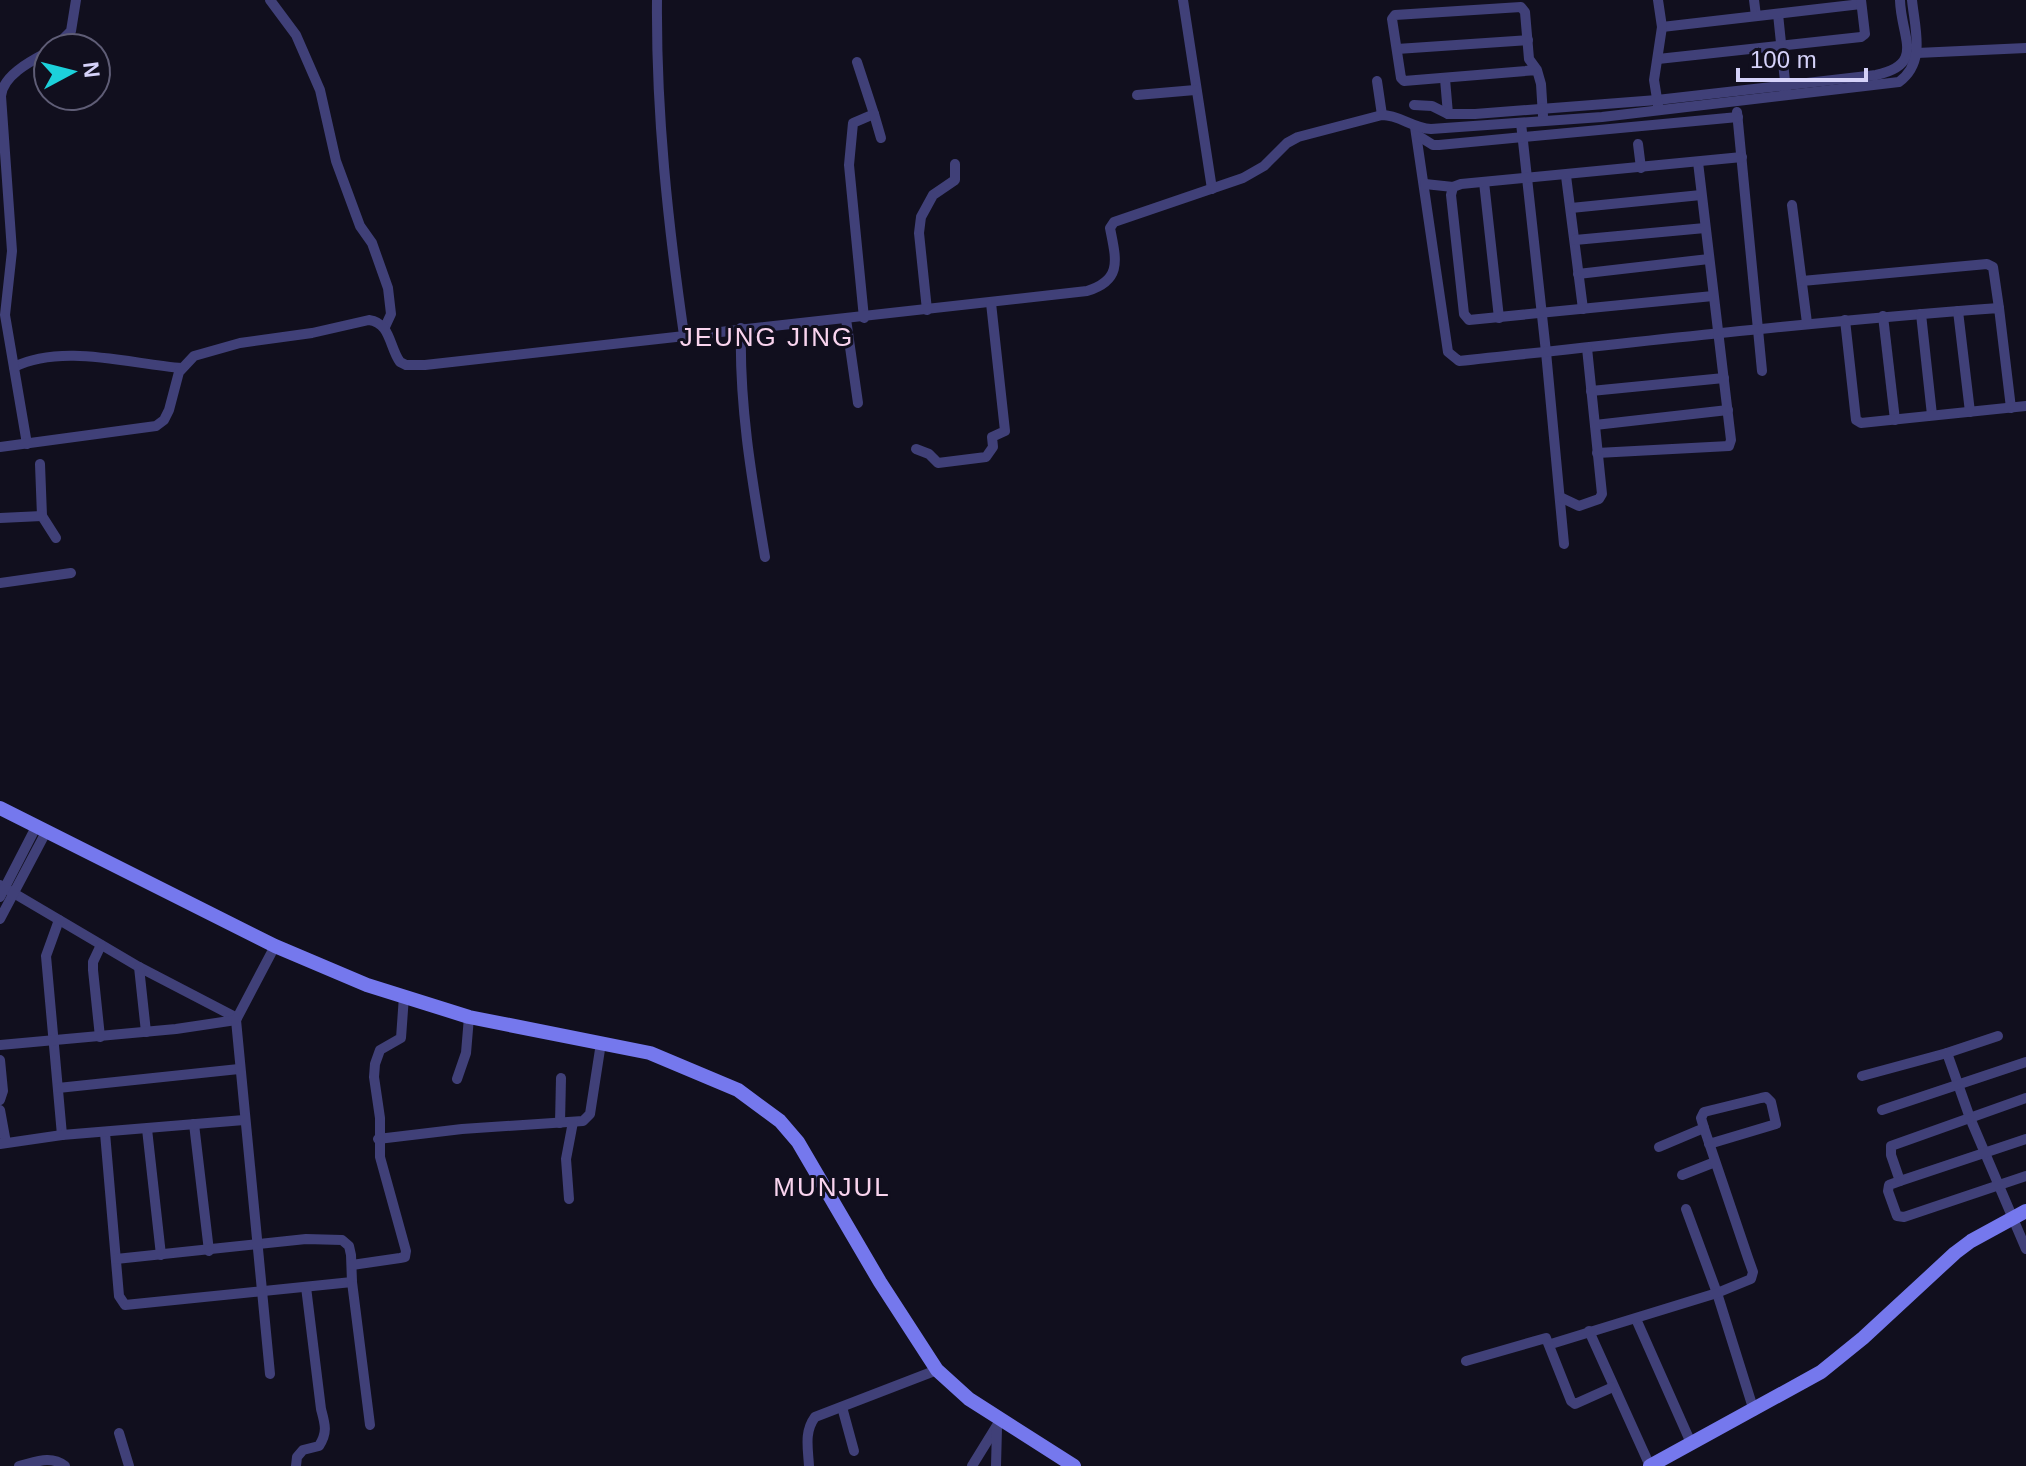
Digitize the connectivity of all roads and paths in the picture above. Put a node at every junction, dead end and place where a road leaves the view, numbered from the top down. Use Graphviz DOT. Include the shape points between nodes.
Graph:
graph roads {
  1 [pos="76,0"];
  2 [pos="270,0"];
  3 [pos="657,0"];
  4 [pos="1183,0"];
  5 [pos="1658,0"];
  6 [pos="1754,0"];
  7 [pos="1784,0"];
  8 [pos="1900,0"];
  9 [pos="1912,0"];
  10 [pos="1861,2"];
  11 [pos="1782,13"];
  12 [pos="1756,16"];
  13 [pos="1662,27"];
  14 [pos="70,32"];
  15 [pos="1528,40"];
  16 [pos="1781,46"];
  17 [pos="2026,48"];
  18 [pos="1397,49"];
  19 [pos="1917,53"];
  20 [pos="1658,59"];
  21 [pos="857,62"];
  22 [pos="32,63"];
  23 [pos="1537,70"];
  24 [pos="1445,79"];
  25 [pos="1377,81"];
  26 [pos="1195,90"];
  27 [pos="1786,91"];
  28 [pos="1137,95"];
  29 [pos="1729,99"];
  30 [pos="0,104"];
  31 [pos="1414,105"];
  32 [pos="1655,108"];
  33 [pos="1509,111"];
  34 [pos="874,114"];
  35 [pos="1448,114"];
  36 [pos="1543,114"];
  37 [pos="1382,115"];
  38 [pos="1738,117"];
  39 [pos="1516,123"];
  40 [pos="1650,125"];
  41 [pos="1416,131"];
  42 [pos="1522,135"];
  43 [pos="881,138"];
  44 [pos="1638,144"];
  45 [pos="1742,157"];
  46 [pos="1698,162"];
  47 [pos="955,164"];
  48 [pos="1641,168"];
  49 [pos="1566,176"];
  50 [pos="1527,178"];
  51 [pos="1484,182"];
  52 [pos="1425,184"];
  53 [pos="1453,187"];
  54 [pos="1212,189"];
  55 [pos="1701,195"];
  56 [pos="1792,205"];
  57 [pos="1571,208"];
  58 [pos="1705,228"];
  59 [pos="1575,240"];
  60 [pos="1709,259"];
  61 [pos="1578,274"];
  62 [pos="1802,281"];
  63 [pos="1713,296"];
  64 [pos="991,303"];
  65 [pos="1999,308"];
  66 [pos="1583,309"];
  67 [pos="927,310"];
  68 [pos="1958,311"];
  69 [pos="1542,312"];
  70 [pos="1921,314"];
  71 [pos="1883,316"];
  72 [pos="864,318"];
  73 [pos="1499,318"];
  74 [pos="846,319"];
  75 [pos="1845,320"];
  76 [pos="1807,323"];
  77 [pos="385,327"];
  78 [pos="741,328"];
  79 [pos="1760,330"];
  80 [pos="684,335"];
  81 [pos="1718,335"];
  82 [pos="1587,348"];
  83 [pos="1546,352"];
  84 [pos="14,367"];
  85 [pos="182,368"];
  86 [pos="1762,371"];
  87 [pos="1724,378"];
  88 [pos="1591,391"];
  89 [pos="858,403"];
  90 [pos="2026,406"];
  91 [pos="2011,408"];
  92 [pos="1728,410"];
  93 [pos="1970,412"];
  94 [pos="1932,415"];
  95 [pos="1895,420"];
  96 [pos="1595,425"];
  97 [pos="27,444"];
  98 [pos="0,447"];
  99 [pos="916,449"];
  100 [pos="1597,453"];
  101 [pos="40,464"];
  102 [pos="1560,497"];
  103 [pos="42,516"];
  104 [pos="0,518"];
  105 [pos="56,538"];
  106 [pos="1564,544"];
  107 [pos="765,557"];
  108 [pos="71,573"];
  109 [pos="0,583"];
  110 [pos="0,808"];
  111 [pos="41,830"];
  112 [pos="5,891"];
  113 [pos="0,919"];
  114 [pos="59,920"];
  115 [pos="101,945"];
  116 [pos="275,946"];
  117 [pos="139,967"];
  118 [pos="404,996"];
  119 [pos="469,1017"];
  120 [pos="236,1019"];
  121 [pos="146,1032"];
  122 [pos="1998,1036"];
  123 [pos="100,1037"];
  124 [pos="54,1040"];
  125 [pos="601,1043"];
  126 [pos="0,1045"];
  127 [pos="1947,1053"];
  128 [pos="0,1060"];
  129 [pos="2026,1062"];
  130 [pos="239,1069"];
  131 [pos="1862,1076"];
  132 [pos="561,1078"];
  133 [pos="457,1079"];
  134 [pos="1957,1084"];
  135 [pos="58,1088"];
  136 [pos="1,1094"];
  137 [pos="2026,1098"];
  138 [pos="0,1110"];
  139 [pos="1882,1110"];
  140 [pos="1970,1118"];
  141 [pos="244,1120"];
  142 [pos="573,1122"];
  143 [pos="560,1123"];
  144 [pos="194,1124"];
  145 [pos="1704,1128"];
  146 [pos="147,1129"];
  147 [pos="105,1133"];
  148 [pos="62,1135"];
  149 [pos="378,1139"];
  150 [pos="2026,1139"];
  151 [pos="3,1143"];
  152 [pos="1709,1144"];
  153 [pos="1659,1147"];
  154 [pos="1984,1152"];
  155 [pos="1715,1162"];
  156 [pos="1682,1175"];
  157 [pos="2026,1176"];
  158 [pos="1900,1181"];
  159 [pos="1998,1186"];
  160 [pos="569,1199"];
  161 [pos="1686,1209"];
  162 [pos="2026,1211"];
  163 [pos="2011,1217"];
  164 [pos="257,1244"];
  165 [pos="2026,1249"];
  166 [pos="209,1251"];
  167 [pos="161,1255"];
  168 [pos="116,1259"];
  169 [pos="352,1265"];
  170 [pos="352,1282"];
  171 [pos="306,1287"];
  172 [pos="261,1291"];
  173 [pos="1717,1293"];
  174 [pos="1636,1319"];
  175 [pos="1589,1331"];
  176 [pos="1551,1344"];
  177 [pos="1466,1361"];
  178 [pos="937,1370"];
  179 [pos="270,1374"];
  180 [pos="1613,1387"];
  181 [pos="842,1407"];
  182 [pos="1754,1411"];
  183 [pos="999,1422"];
  184 [pos="370,1425"];
  185 [pos="119,1433"];
  186 [pos="1691,1443"];
  187 [pos="854,1451"];
  188 [pos="1058,1462"];
  189 [pos="19,1466"];
  190 [pos="65,1466"];
  191 [pos="129,1466"];
  192 [pos="296,1466"];
  193 [pos="809,1466"];
  194 [pos="972,1466"];
  195 [pos="996,1466"];
  196 [pos="1074,1466"];
  197 [pos="1650,1466"];
  1 -- 14 [label="street"];
  2 -- 77 [label="street" via="296,35 320,90 336,161 388,288 391,314"];
  3 -- 80 [label="street" via="656,71 668,226"];
  4 -- 26 [label="street"];
  5 -- 13 [label="street"];
  6 -- 12 [label="street"];
  7 -- 11 [label="street"];
  8 -- 27 [label="street" via="1907,53 1898,69"];
  9 -- 19 [label="street"];
  10 -- 11 [label="street"];
  10 -- 16 [label="street" via="1861,37"];
  11 -- 12 [label="street"];
  11 -- 16 [label="street"];
  12 -- 13 [label="street"];
  13 -- 20 [label="street"];
  15 -- 18 [label="street"];
  15 -- 18 [label="street" via="1525,12 1515,6 1395,15"];
  15 -- 23 [label="street" via="1529,59"];
  16 -- 20 [label="street"];
  16 -- 27 [label="street"];
  17 -- 19 [label="street"];
  18 -- 24 [label="street" via="1404,81"];
  19 -- 27 [label="street" via="1914,67 1899,82"];
  20 -- 32 [label="street"];
  21 -- 34 [label="street"];
  22 -- 30 [label="street" via="7,80"];
  23 -- 24 [label="street"];
  23 -- 36 [label="street"];
  24 -- 35 [label="street"];
  25 -- 37 [label="street"];
  26 -- 28 [label="street"];
  26 -- 54 [label="street"];
  27 -- 29 [label="street"];
  29 -- 32 [label="street"];
  29 -- 38 [label="street"];
  30 -- 84 [label="street" via="12,251 5,315"];
  31 -- 35 [label="street"];
  32 -- 36 [label="street"];
  32 -- 40 [label="street"];
  33 -- 35 [label="street"];
  33 -- 36 [label="street"];
  33 -- 39 [label="street"];
  34 -- 43 [label="street"];
  34 -- 72 [label="street" via="853,123 849,165"];
  36 -- 39 [label="street"];
  37 -- 41 [label="street" via="1392,115"];
  37 -- 54 [label="street" via="1298,137 1264,166"];
  38 -- 40 [label="street"];
  38 -- 45 [label="street"];
  39 -- 41 [label="street"];
  39 -- 42 [label="street"];
  40 -- 42 [label="street"];
  41 -- 42 [label="street" via="1433,145"];
  41 -- 52 [label="street"];
  42 -- 50 [label="street"];
  44 -- 48 [label="street"];
  45 -- 46 [label="street"];
  45 -- 79 [label="street"];
  46 -- 48 [label="street"];
  46 -- 55 [label="street"];
  47 -- 67 [label="street" via="955,180 933,195 919,225"];
  48 -- 49 [label="street"];
  49 -- 50 [label="street"];
  49 -- 57 [label="street"];
  50 -- 51 [label="street"];
  50 -- 69 [label="street"];
  51 -- 53 [label="street"];
  51 -- 73 [label="street"];
  52 -- 53 [label="street"];
  52 -- 83 [label="street" via="1448,352 1459,361"];
  53 -- 73 [label="street" via="1464,314 1469,320"];
  54 -- 64 [label="street" via="1114,222 1110,228 1115,269 1102,287"];
  55 -- 57 [label="street"];
  55 -- 58 [label="street"];
  56 -- 62 [label="street"];
  57 -- 59 [label="street"];
  58 -- 59 [label="street"];
  58 -- 60 [label="street"];
  59 -- 61 [label="street"];
  60 -- 61 [label="street"];
  60 -- 63 [label="street"];
  61 -- 66 [label="street"];
  62 -- 65 [label="street" via="1987,264 1993,267"];
  62 -- 76 [label="street"];
  63 -- 66 [label="street"];
  63 -- 81 [label="street"];
  64 -- 67 [label="street"];
  64 -- 99 [label="street" via="1004,433 992,437 986,457 938,463"];
  65 -- 68 [label="street"];
  65 -- 91 [label="street"];
  66 -- 69 [label="street"];
  67 -- 72 [label="street"];
  68 -- 70 [label="street"];
  68 -- 93 [label="street"];
  69 -- 73 [label="street"];
  69 -- 83 [label="street"];
  70 -- 71 [label="street"];
  70 -- 94 [label="street"];
  71 -- 75 [label="street"];
  71 -- 95 [label="street"];
  72 -- 74 [label="street"];
  74 -- 78 [label="street"];
  74 -- 89 [label="street"];
  75 -- 76 [label="street"];
  75 -- 95 [label="street" via="1856,420"];
  76 -- 79 [label="street"];
  77 -- 80 [label="street" via="396,357 406,365"];
  77 -- 85 [label="street" via="369,320 240,343 194,356"];
  78 -- 80 [label="street"];
  78 -- 107 [label="street" via="744,430"];
  79 -- 81 [label="street"];
  79 -- 86 [label="street"];
  81 -- 82 [label="street"];
  81 -- 87 [label="street"];
  82 -- 83 [label="street"];
  82 -- 88 [label="street"];
  83 -- 102 [label="street"];
  84 -- 85 [label="street" via="68,355"];
  84 -- 97 [label="street"];
  85 -- 97 [label="street" via="169,410 156,426"];
  87 -- 88 [label="street"];
  87 -- 92 [label="street"];
  88 -- 96 [label="street"];
  90 -- 91 [label="street"];
  91 -- 93 [label="street"];
  92 -- 96 [label="street"];
  92 -- 100 [label="street" via="1731,440 1724,448"];
  93 -- 94 [label="street"];
  94 -- 95 [label="street"];
  96 -- 100 [label="street"];
  97 -- 98 [label="street"];
  100 -- 102 [label="street" via="1599,499 1579,506"];
  101 -- 103 [label="street"];
  102 -- 106 [label="street"];
  103 -- 104 [label="street"];
  103 -- 105 [label="street"];
  108 -- 109 [label="street"];
  110 -- 111 [label="street"];
  111 -- 112 [label="street"];
  111 -- 116 [label="street"];
  112 -- 113 [label="street"];
  112 -- 114 [label="street"];
  114 -- 115 [label="street"];
  114 -- 124 [label="street" via="46,956"];
  115 -- 117 [label="street"];
  115 -- 123 [label="street" via="93,962"];
  116 -- 118 [label="street"];
  116 -- 120 [label="street"];
  117 -- 120 [label="street"];
  117 -- 121 [label="street"];
  118 -- 119 [label="street"];
  118 -- 149 [label="street" via="401,1038 380,1050 375,1064"];
  119 -- 125 [label="street"];
  119 -- 133 [label="street"];
  120 -- 121 [label="street"];
  120 -- 130 [label="street"];
  121 -- 123 [label="street"];
  122 -- 127 [label="street"];
  123 -- 124 [label="street"];
  124 -- 126 [label="street"];
  124 -- 135 [label="street"];
  125 -- 142 [label="street" via="590,1114"];
  125 -- 178 [label="street" via="650,1053 694,1070 738,1090 780,1121 798,1142"];
  127 -- 131 [label="street"];
  127 -- 134 [label="street"];
  128 -- 136 [label="street"];
  129 -- 134 [label="street"];
  130 -- 135 [label="street"];
  130 -- 141 [label="street"];
  132 -- 143 [label="street"];
  134 -- 139 [label="street"];
  134 -- 140 [label="street"];
  135 -- 148 [label="street"];
  137 -- 140 [label="street"];
  138 -- 151 [label="street"];
  140 -- 154 [label="street"];
  140 -- 158 [label="street" via="1891,1146"];
  141 -- 144 [label="street"];
  141 -- 164 [label="street"];
  142 -- 143 [label="street"];
  142 -- 160 [label="street" via="566,1159"];
  143 -- 149 [label="street"];
  144 -- 146 [label="street"];
  144 -- 166 [label="street"];
  145 -- 152 [label="street"];
  145 -- 152 [label="street" via="1704,1112 1766,1097 1771,1102 1777,1122 1773,1126"];
  145 -- 153 [label="street"];
  146 -- 147 [label="street"];
  146 -- 167 [label="street"];
  147 -- 148 [label="street"];
  147 -- 168 [label="street"];
  148 -- 151 [label="street"];
  149 -- 169 [label="street" via="405,1257"];
  150 -- 154 [label="street"];
  152 -- 155 [label="street"];
  154 -- 158 [label="street"];
  154 -- 159 [label="street"];
  155 -- 156 [label="street"];
  155 -- 173 [label="street" via="1753,1272 1751,1279"];
  157 -- 159 [label="street"];
  158 -- 159 [label="street" via="1888,1191 1901,1217"];
  159 -- 163 [label="street"];
  161 -- 173 [label="street"];
  162 -- 163 [label="street"];
  163 -- 165 [label="street"];
  163 -- 182 [label="street" via="1955,1253 1828,1367"];
  164 -- 166 [label="street"];
  164 -- 169 [label="street" via="342,1240 349,1246"];
  164 -- 172 [label="street"];
  166 -- 167 [label="street"];
  167 -- 168 [label="street"];
  168 -- 172 [label="street" via="119,1296 125,1305"];
  169 -- 170 [label="street"];
  170 -- 171 [label="street"];
  170 -- 184 [label="street"];
  171 -- 172 [label="street"];
  171 -- 192 [label="street" via="326,1427 319,1446 303,1450"];
  172 -- 179 [label="street"];
  173 -- 174 [label="street"];
  173 -- 182 [label="street"];
  174 -- 175 [label="street"];
  174 -- 186 [label="street"];
  175 -- 176 [label="street"];
  175 -- 180 [label="street"];
  176 -- 177 [label="street" via="1542,1337"];
  176 -- 180 [label="street" via="1575,1404"];
  178 -- 181 [label="street"];
  178 -- 183 [label="street"];
  180 -- 197 [label="street"];
  181 -- 187 [label="street"];
  181 -- 193 [label="street" via="815,1417 809,1426"];
  182 -- 186 [label="street"];
  183 -- 188 [label="street"];
  183 -- 194 [label="street"];
  183 -- 195 [label="street"];
  185 -- 191 [label="street"];
  186 -- 197 [label="street"];
  188 -- 196 [label="street"];
  189 -- 190 [label="street" via="44,1460"];
}
